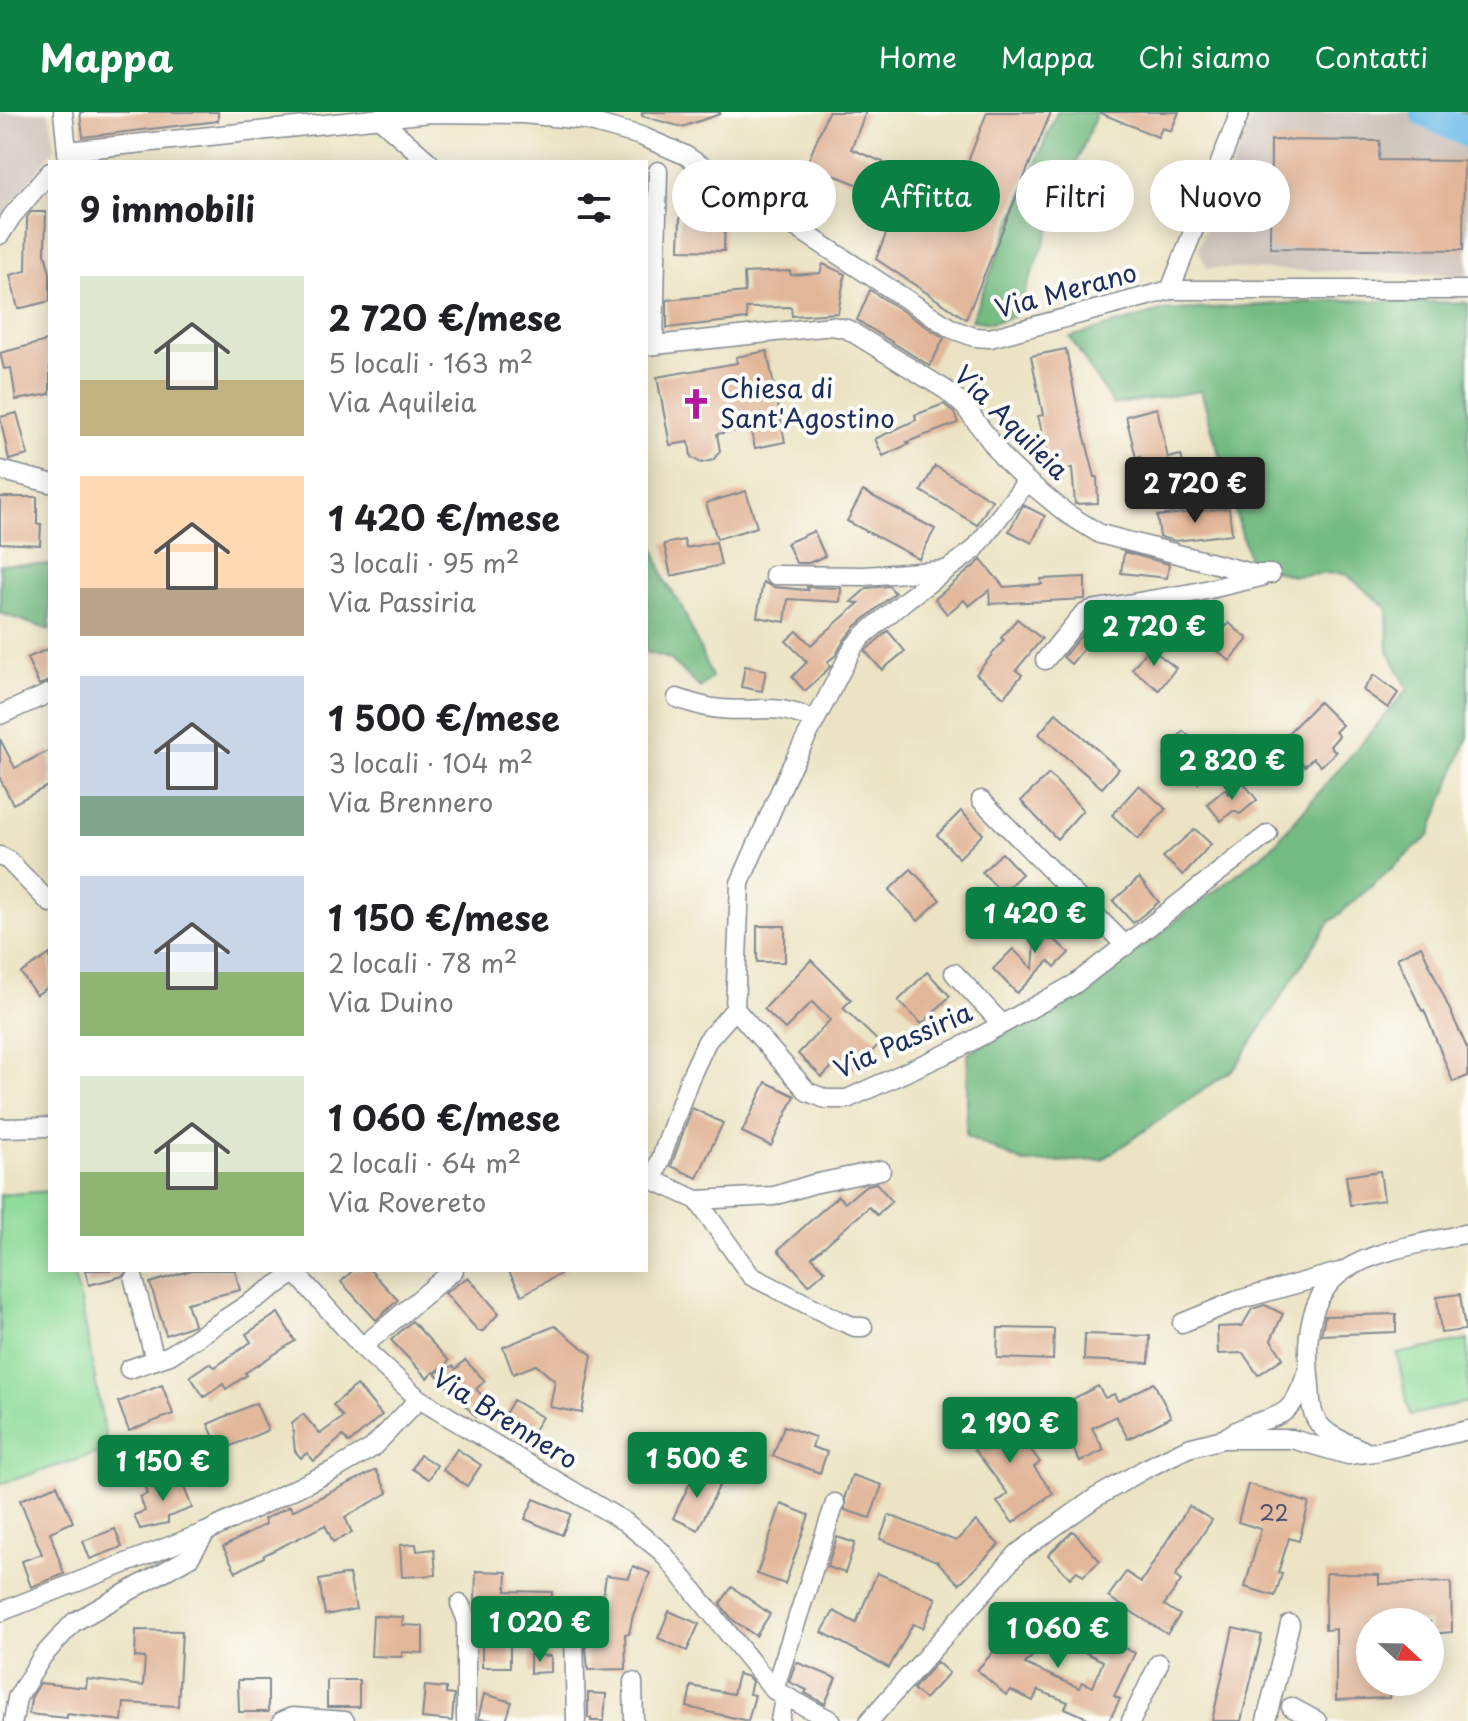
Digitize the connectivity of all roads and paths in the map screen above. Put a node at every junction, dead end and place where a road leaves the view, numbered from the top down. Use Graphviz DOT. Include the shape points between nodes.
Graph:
graph roads {
  1 [pos="63,112"];
  2 [pos="1240,112"];
  3 [pos="380,119"];
  4 [pos="65,158"];
  5 [pos="427,160"];
  6 [pos="658,171"];
  7 [pos="48,174"];
  8 [pos="0,235"];
  9 [pos="1170,290"];
  10 [pos="1468,290"];
  11 [pos="650,346"];
  12 [pos="0,470"];
  13 [pos="1027,481"];
  14 [pos="48,482"];
  15 [pos="946,570"];
  16 [pos="774,575"];
  17 [pos="1045,660"];
  18 [pos="48,694"];
  19 [pos="677,698"];
  20 [pos="0,715"];
  21 [pos="815,721"];
  22 [pos="981,800"];
  23 [pos="1268,834"];
  24 [pos="0,856"];
  25 [pos="48,901"];
  26 [pos="1126,946"];
  27 [pos="954,973"];
  28 [pos="735,1009"];
  29 [pos="1002,1024"];
  30 [pos="48,1127"];
  31 [pos="0,1128"];
  32 [pos="881,1170"];
  33 [pos="650,1177"];
  34 [pos="697,1200"];
  35 [pos="1468,1233"];
  36 [pos="1346,1270"];
  37 [pos="294,1272"];
  38 [pos="452,1272"];
  39 [pos="134,1280"];
  40 [pos="1182,1323"];
  41 [pos="863,1327"];
  42 [pos="362,1347"];
  43 [pos="155,1360"];
  44 [pos="129,1369"];
  45 [pos="419,1399"];
  46 [pos="1298,1423"];
  47 [pos="1468,1430"];
  48 [pos="1223,1439"];
  49 [pos="372,1448"];
  50 [pos="1368,1453"];
  51 [pos="309,1494"];
  52 [pos="835,1503"];
  53 [pos="245,1514"];
  54 [pos="236,1531"];
  55 [pos="206,1532"];
  56 [pos="460,1604"];
  57 [pos="0,1612"];
  58 [pos="1290,1624"];
  59 [pos="574,1632"];
  60 [pos="1159,1663"];
  61 [pos="633,1682"];
  62 [pos="779,1694"];
  63 [pos="1291,1707"];
  64 [pos="13,1721"];
  65 [pos="282,1721"];
  66 [pos="345,1721"];
  67 [pos="466,1721"];
  68 [pos="576,1721"];
  69 [pos="634,1721"];
  70 [pos="780,1721"];
  71 [pos="832,1721"];
  72 [pos="869,1721"];
  73 [pos="1131,1721"];
  74 [pos="1266,1721"];
  75 [pos="1317,1721"];
  1 -- 4 [label="street"];
  2 -- 9 [label="street"];
  3 -- 4 [label="street, Via Merano"];
  3 -- 5 [label="street"];
  3 -- 9 [label="street, Via Merano" via="430,113 523,114 583,120 641,136 685,155 952,329 974,337 990,338"];
  6 -- 11 [label="street, Via Aquileia"];
  7 -- 8 [label="street"];
  9 -- 10 [label="street, Via Merano"];
  11 -- 13 [label="street, Via Aquileia" via="832,326 847,329 946,390"];
  12 -- 14 [label="street"];
  13 -- 15 [label="street" via="974,550"];
  13 -- 17 [label="street, Via Aquileia" via="1100,534 1271,574 1091,610"];
  15 -- 16 [label="street"];
  15 -- 21 [label="street" via="854,646"];
  18 -- 20 [label="street"];
  19 -- 21 [label="street" via="717,709 788,710"];
  21 -- 28 [label="street" via="740,883"];
  22 -- 26 [label="street"];
  23 -- 26 [label="street, Via Passiria"];
  24 -- 25 [label="street"];
  26 -- 29 [label="street, Via Passiria" via="1075,984"];
  27 -- 29 [label="street, Via Passiria"];
  28 -- 29 [label="street, Via Passiria" via="808,1092 826,1099 847,1099"];
  28 -- 33 [label="street" via="707,1041"];
  30 -- 31 [label="street"];
  32 -- 34 [label="street" via="774,1196"];
  33 -- 34 [label="street"];
  34 -- 41 [label="street" via="751,1276"];
  35 -- 36 [label="street" via="1364,1260"];
  36 -- 40 [label="street" via="1238,1300"];
  36 -- 46 [label="street" via="1328,1284 1309,1325"];
  37 -- 42 [label="street, Via Brennero"];
  37 -- 43 [label="street, Via Brennero"];
  38 -- 42 [label="street"];
  39 -- 43 [label="street"];
  42 -- 45 [label="street, Via Brennero"];
  43 -- 44 [label="street, Via Brennero"];
  45 -- 49 [label="street"];
  45 -- 62 [label="street, Via Brennero" via="625,1522 662,1552"];
  46 -- 48 [label="street"];
  46 -- 48 [label="street" via="1240,1428"];
  46 -- 50 [label="street"];
  46 -- 50 [label="street" via="1348,1455"];
  47 -- 50 [label="street"];
  48 -- 72 [label="street" via="1188,1448 1145,1469 1018,1553"];
  49 -- 51 [label="street" via="346,1475"];
  49 -- 53 [label="street"];
  52 -- 62 [label="street"];
  53 -- 54 [label="street"];
  53 -- 55 [label="street"];
  55 -- 57 [label="street"];
  55 -- 64 [label="street" via="190,1557 74,1622 42,1657 17,1698"];
  56 -- 67 [label="street" via="466,1618"];
  58 -- 74 [label="street"];
  59 -- 68 [label="street"];
  60 -- 73 [label="street"];
  61 -- 69 [label="street"];
  62 -- 70 [label="street"];
  62 -- 71 [label="street, Via Brennero"];
  63 -- 75 [label="street"];
  65 -- 66 [label="street"];
}
